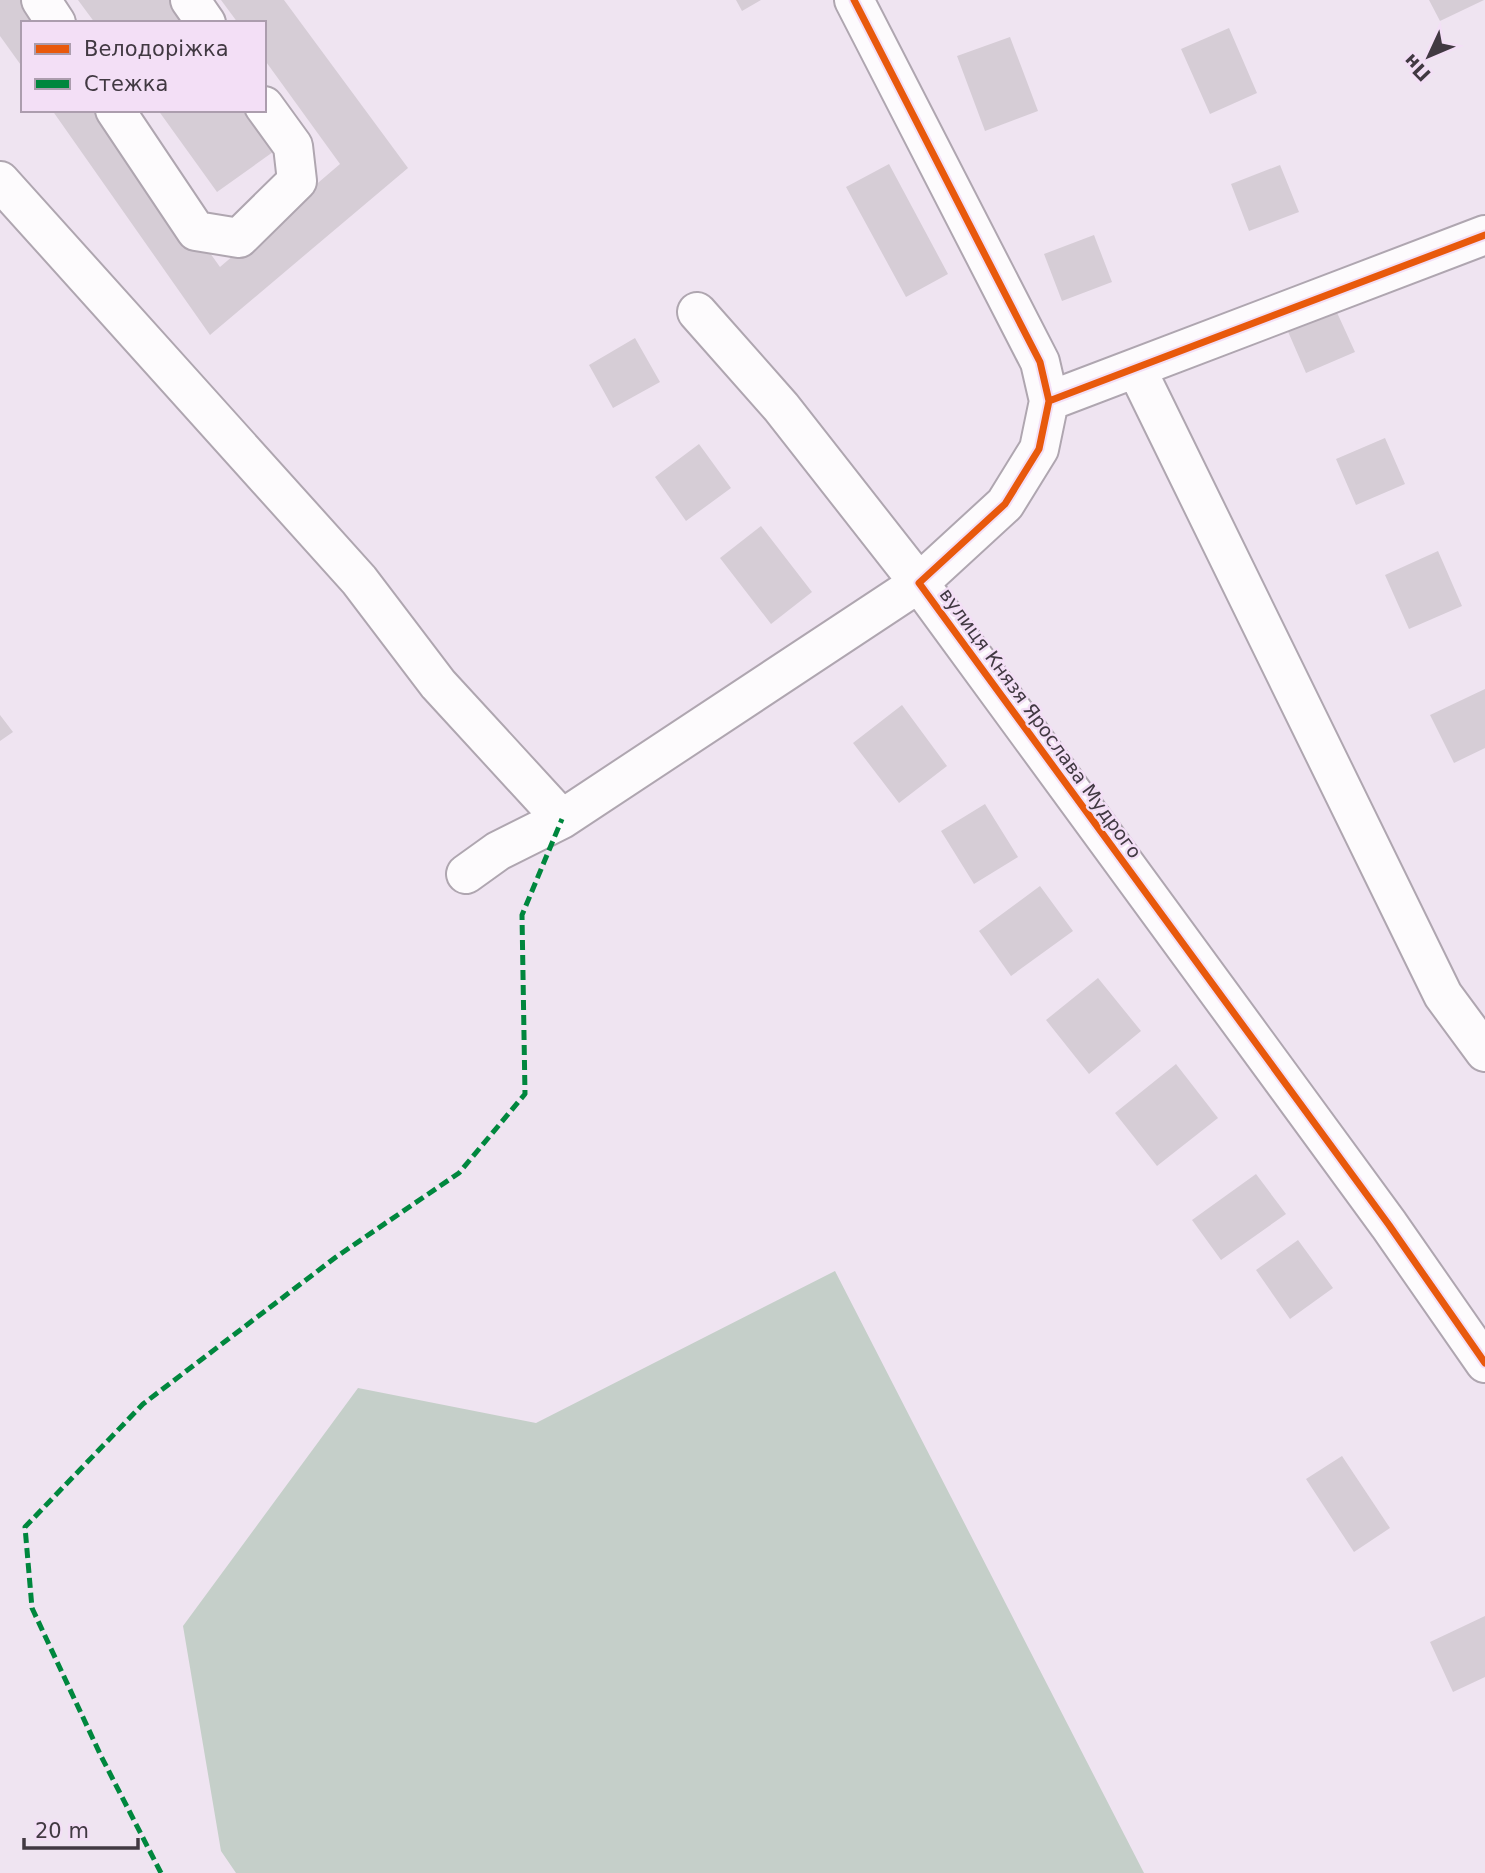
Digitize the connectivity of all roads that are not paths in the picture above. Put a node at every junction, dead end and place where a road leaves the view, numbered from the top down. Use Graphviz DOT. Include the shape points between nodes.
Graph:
graph roads {
  1 [pos="41,0"];
  2 [pos="190,0"];
  3 [pos="854,0"];
  4 [pos="55,21"];
  5 [pos="205,21"];
  6 [pos="266,109"];
  7 [pos="116,112"];
  8 [pos="0,181"];
  9 [pos="1485,235"];
  10 [pos="696,312"];
  11 [pos="1136,368"];
  12 [pos="1049,401"];
  13 [pos="919,583"];
  14 [pos="562,819"];
  15 [pos="466,874"];
  16 [pos="1485,1052"];
  17 [pos="1485,1363"];
  1 -- 4 [label="street"];
  2 -- 5 [label="street"];
  3 -- 12 [label="street, вулиця Князя Ярослава Мудрого" via="1040,362"];
  6 -- 7 [label="street" via="293,146 297,181 239,238 196,231"];
  8 -- 14 [label="street" via="359,580 438,684"];
  9 -- 11 [label="street"];
  10 -- 13 [label="street" via="781,407"];
  11 -- 12 [label="street"];
  11 -- 16 [label="street" via="1443,995"];
  12 -- 13 [label="street, вулиця Князя Ярослава Мудрого" via="1039,449 1006,504"];
  13 -- 14 [label="street"];
  13 -- 17 [label="street, вулиця Князя Ярослава Мудрого"];
  14 -- 15 [label="street" via="498,851"];
}
